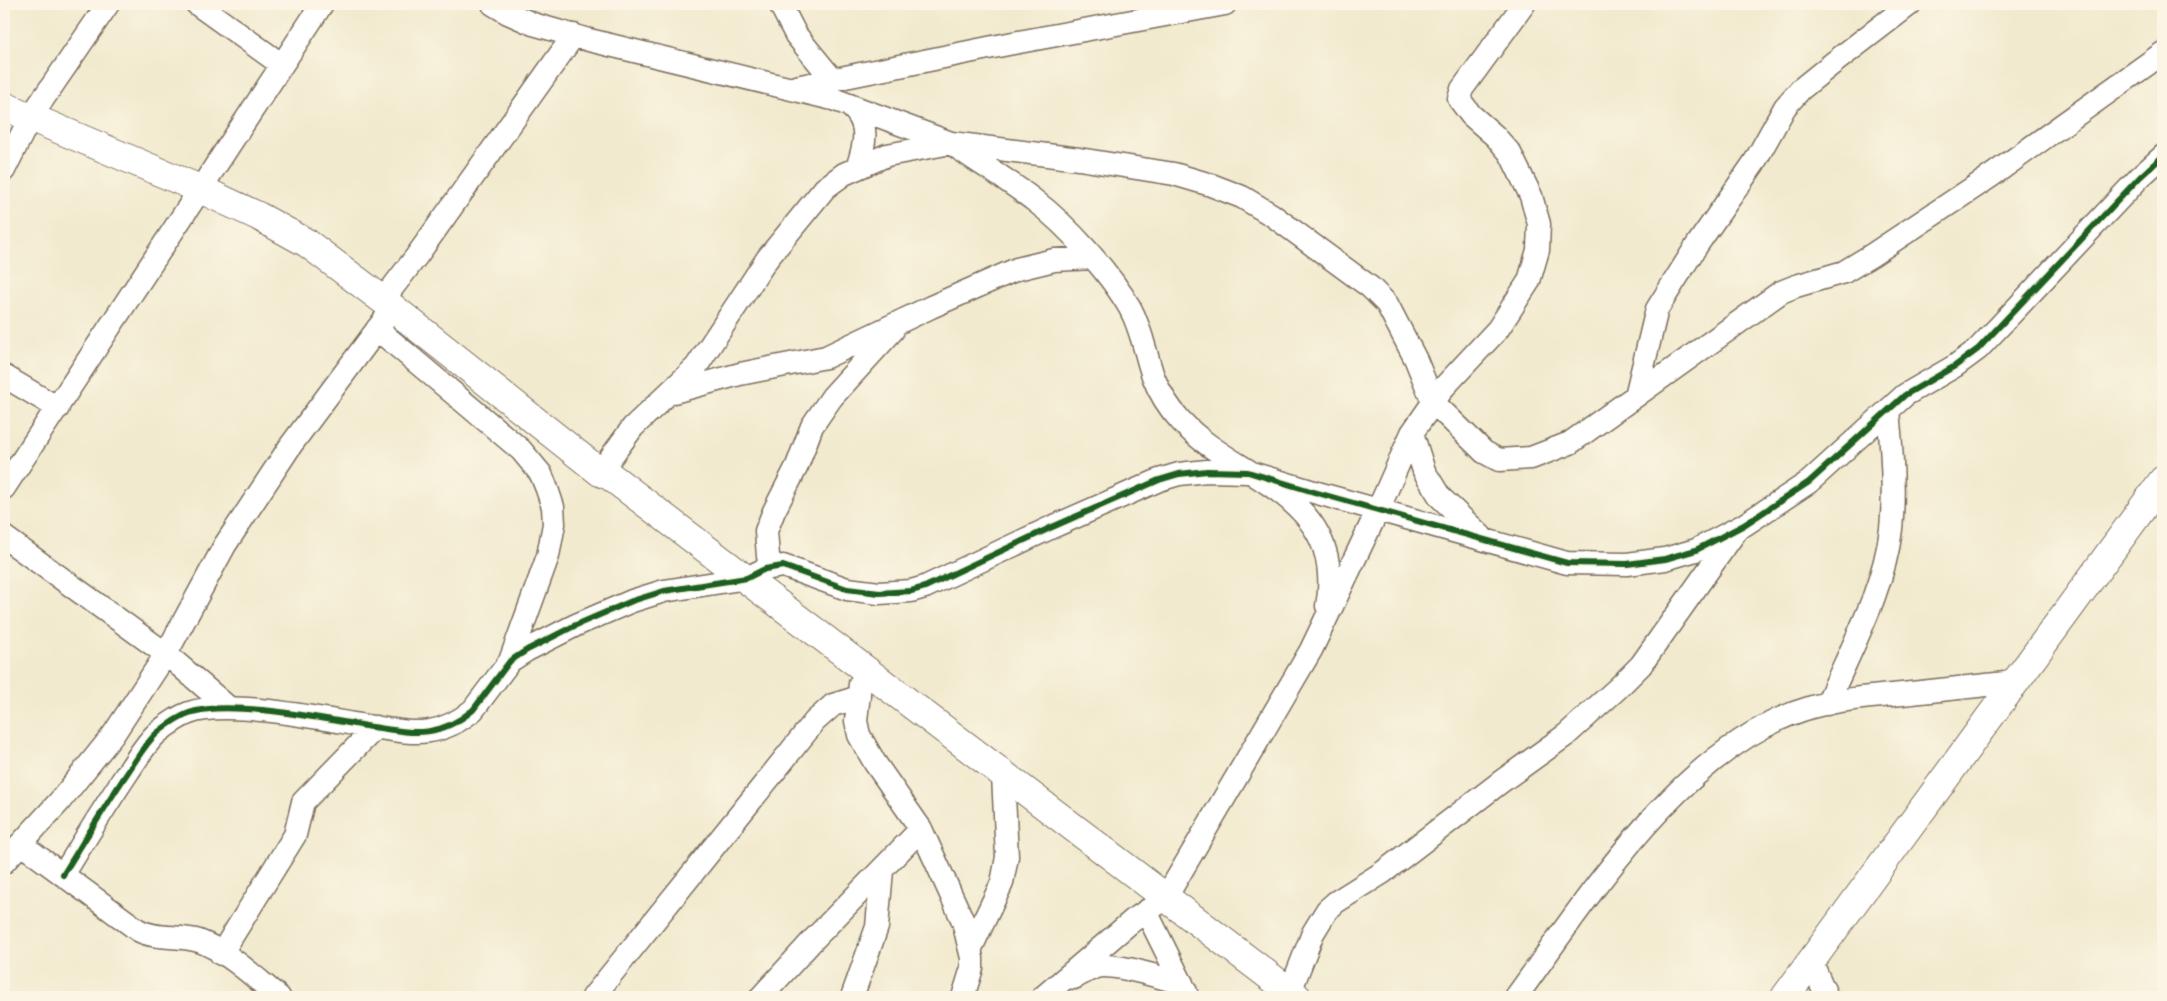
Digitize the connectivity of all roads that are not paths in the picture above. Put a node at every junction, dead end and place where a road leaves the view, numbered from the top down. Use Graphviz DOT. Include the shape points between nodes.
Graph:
graph roads {
  1 [pos="108,4"];
  2 [pos="197,4"];
  3 [pos="322,4"];
  4 [pos="493,4"];
  5 [pos="780,4"];
  6 [pos="1225,4"];
  7 [pos="1524,4"];
  8 [pos="1910,4"];
  9 [pos="574,35"];
  10 [pos="2163,53"];
  11 [pos="282,65"];
  12 [pos="833,80"];
  13 [pos="790,88"];
  14 [pos="4,106"];
  15 [pos="850,106"];
  16 [pos="30,118"];
  17 [pos="951,143"];
  18 [pos="2163,156"];
  19 [pos="857,168"];
  20 [pos="4,170"];
  21 [pos="200,189"];
  22 [pos="1093,258"];
  23 [pos="388,304"];
  24 [pos="902,320"];
  25 [pos="377,330"];
  26 [pos="4,376"];
  27 [pos="670,393"];
  28 [pos="1636,396"];
  29 [pos="1433,402"];
  30 [pos="58,408"];
  31 [pos="1888,410"];
  32 [pos="1412,433"];
  33 [pos="600,472"];
  34 [pos="1248,472"];
  35 [pos="2163,480"];
  36 [pos="4,488"];
  37 [pos="1378,510"];
  38 [pos="1738,529"];
  39 [pos="4,537"];
  40 [pos="1487,541"];
  41 [pos="773,567"];
  42 [pos="747,578"];
  43 [pos="1322,628"];
  44 [pos="166,654"];
  45 [pos="510,661"];
  46 [pos="860,665"];
  47 [pos="2015,682"];
  48 [pos="859,696"];
  49 [pos="1827,704"];
  50 [pos="229,708"];
  51 [pos="376,727"];
  52 [pos="1003,775"];
  53 [pos="921,829"];
  54 [pos="21,844"];
  55 [pos="4,862"];
  56 [pos="882,870"];
  57 [pos="63,875"];
  58 [pos="1156,905"];
  59 [pos="970,948"];
  60 [pos="221,954"];
  61 [pos="1811,961"];
  62 [pos="1186,990"];
  63 [pos="1045,995"];
  64 [pos="1292,995"];
  65 [pos="279,997"];
  66 [pos="593,997"];
  67 [pos="761,997"];
  68 [pos="852,997"];
  69 [pos="963,997"];
  70 [pos="1516,997"];
  71 [pos="1785,997"];
  72 [pos="1827,997"];
  1 -- 16 [label="street"];
  2 -- 11 [label="street"];
  3 -- 11 [label="street"];
  4 -- 9 [label="street" via="533,24"];
  5 -- 12 [label="street" via="796,35"];
  6 -- 12 [label="street"];
  7 -- 29 [label="street" via="1462,89 1459,99 1471,115 1496,136 1521,174 1539,224 1538,250 1529,281 1514,306"];
  8 -- 28 [label="street" via="1819,74 1785,108 1754,164 1697,244 1657,309"];
  9 -- 13 [label="street"];
  9 -- 23 [label="street" via="416,257"];
  10 -- 28 [label="street" via="1872,255 1844,272 1781,292"];
  11 -- 21 [label="street"];
  12 -- 13 [label="street"];
  13 -- 15 [label="street"];
  14 -- 16 [label="street"];
  15 -- 17 [label="street"];
  15 -- 19 [label="street" via="860,116 865,132"];
  16 -- 20 [label="street"];
  16 -- 21 [label="street"];
  17 -- 19 [label="street" via="887,155"];
  17 -- 22 [label="street" via="1036,201"];
  17 -- 29 [label="street" via="1174,174 1242,197 1272,215 1370,287 1387,304"];
  18 -- 31 [label="street" via="2140,176 1978,349 1905,395"];
  19 -- 27 [label="street" via="825,188 810,204 767,259 696,367"];
  21 -- 23 [label="street" via="307,243"];
  21 -- 30 [label="street"];
  22 -- 24 [label="street" via="1054,260 1017,269"];
  22 -- 34 [label="street" via="1137,322 1153,376 1165,400 1199,439"];
  23 -- 25 [label="street"];
  23 -- 33 [label="street"];
  24 -- 27 [label="street" via="826,357 740,374"];
  24 -- 41 [label="street" via="832,398 812,426 766,531 768,556"];
  25 -- 44 [label="street" via="291,445 225,545"];
  25 -- 45 [label="street" via="521,450 541,474 553,507 554,524 548,556"];
  26 -- 30 [label="street"];
  27 -- 33 [label="street" via="633,427"];
  28 -- 29 [label="street" via="1570,443 1530,458 1500,460 1484,452"];
  29 -- 32 [label="street"];
  30 -- 36 [label="street"];
  31 -- 38 [label="street" via="1809,482"];
  31 -- 49 [label="street" via="1892,455 1891,529 1870,604"];
  32 -- 37 [label="street"];
  32 -- 40 [label="street" via="1424,471 1440,497"];
  33 -- 42 [label="street" via="610,476"];
  34 -- 37 [label="street"];
  34 -- 41 [label="street" via="1193,472 1159,480 911,591 862,592 783,566"];
  34 -- 43 [label="street" via="1289,500 1314,525 1322,541 1330,580"];
  35 -- 47 [label="street"];
  37 -- 40 [label="street"];
  37 -- 43 [label="street"];
  38 -- 40 [label="street" via="1696,550 1627,564 1584,565"];
  38 -- 64 [label="street" via="1641,664 1618,688 1566,735 1382,873 1327,910 1312,933"];
  39 -- 44 [label="street"];
  41 -- 42 [label="street"];
  42 -- 45 [label="street" via="664,591 632,601 576,625"];
  42 -- 46 [label="street"];
  43 -- 58 [label="street"];
  44 -- 50 [label="street"];
  44 -- 54 [label="street" via="114,735"];
  45 -- 51 [label="street" via="473,710 441,729 408,733"];
  46 -- 48 [label="street"];
  46 -- 52 [label="street"];
  47 -- 49 [label="street"];
  47 -- 61 [label="street"];
  48 -- 53 [label="street" via="856,721 859,735"];
  48 -- 66 [label="street" via="832,705 815,721"];
  49 -- 70 [label="street" via="1770,722 1723,752 1680,792 1628,846"];
  50 -- 51 [label="street"];
  50 -- 57 [label="street" via="189,713 171,723 148,743"];
  51 -- 60 [label="street" via="303,802 295,835"];
  52 -- 58 [label="street" via="1049,808"];
  52 -- 59 [label="street" via="1007,857 1002,883"];
  53 -- 56 [label="street"];
  53 -- 59 [label="street" via="947,883"];
  54 -- 55 [label="street"];
  54 -- 57 [label="street"];
  56 -- 67 [label="street"];
  56 -- 68 [label="street" via="877,927"];
  57 -- 60 [label="street" via="145,934 183,937 210,946"];
  58 -- 62 [label="street"];
  58 -- 63 [label="street"];
  58 -- 64 [label="street"];
  59 -- 69 [label="street" via="972,968"];
  60 -- 65 [label="street"];
  61 -- 71 [label="street"];
  61 -- 72 [label="street"];
  62 -- 63 [label="street" via="1119,968 1102,966 1086,971"];
}
